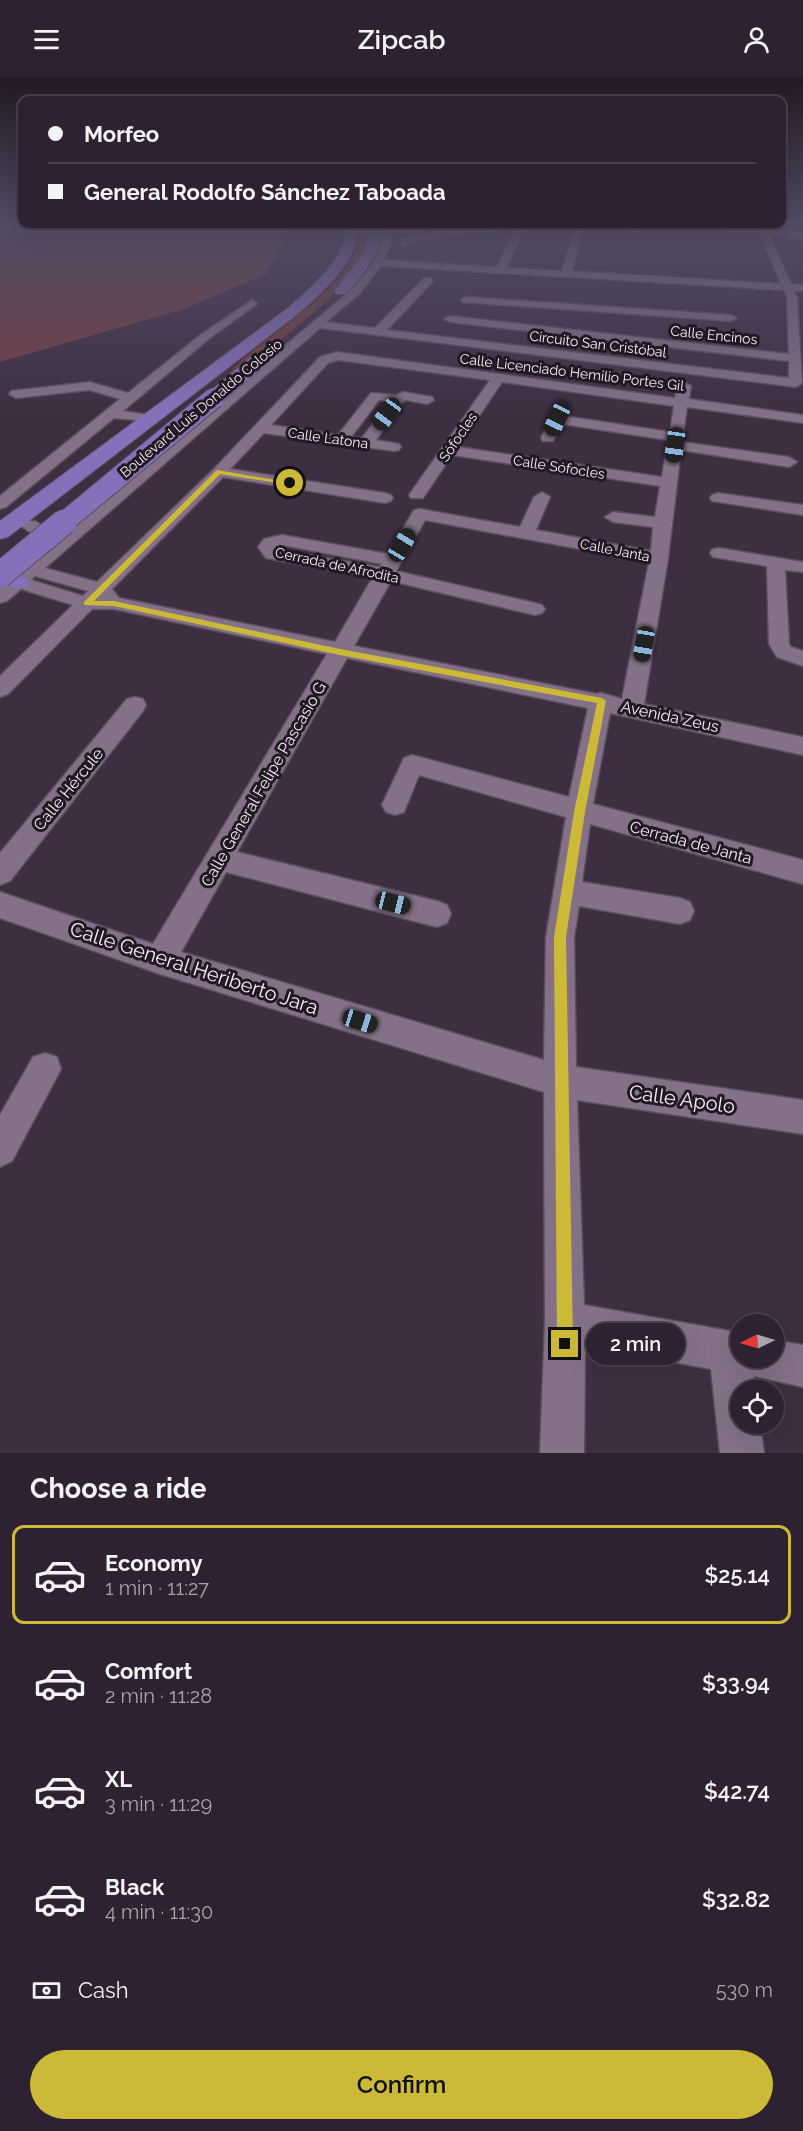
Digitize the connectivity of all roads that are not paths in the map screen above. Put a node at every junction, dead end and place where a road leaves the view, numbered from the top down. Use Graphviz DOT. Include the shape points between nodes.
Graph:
graph roads {
  1 [pos="318,288"];
  2 [pos="343,288"];
  3 [pos="362,288"];
  4 [pos="420,288"];
  5 [pos="788,288"];
  6 [pos="252,303"];
  7 [pos="450,319"];
  8 [pos="320,325"];
  9 [pos="730,330"];
  10 [pos="378,332"];
  11 [pos="433,339"];
  12 [pos="295,345"];
  13 [pos="796,358"];
  14 [pos="680,368"];
  15 [pos="498,378"];
  16 [pos="16,394"];
  17 [pos="130,398"];
  18 [pos="401,398"];
  19 [pos="675,398"];
  20 [pos="427,400"];
  21 [pos="803,411"];
  22 [pos="107,416"];
  23 [pos="803,419"];
  24 [pos="143,425"];
  25 [pos="261,428"];
  26 [pos="548,438"];
  27 [pos="341,440"];
  28 [pos="676,441"];
  29 [pos="366,443"];
  30 [pos="394,447"];
  31 [pos="449,450"];
  32 [pos="789,462"];
  33 [pos="219,472"];
  34 [pos="669,483"];
  35 [pos="417,495"];
  36 [pos="542,497"];
  37 [pos="385,498"];
  38 [pos="718,498"];
  39 [pos="0,504"];
  40 [pos="803,510"];
  41 [pos="420,514"];
  42 [pos="613,517"];
  43 [pos="662,523"];
  44 [pos="29,525"];
  45 [pos="0,532"];
  46 [pos="75,533"];
  47 [pos="526,533"];
  48 [pos="719,553"];
  49 [pos="660,558"];
  50 [pos="0,560"];
  51 [pos="776,562"];
  52 [pos="388,567"];
  53 [pos="803,567"];
  54 [pos="7,575"];
  55 [pos="101,599"];
  56 [pos="535,609"];
  57 [pos="340,652"];
  58 [pos="803,659"];
  59 [pos="0,689"];
  60 [pos="602,701"];
  61 [pos="135,705"];
  62 [pos="632,708"];
  63 [pos="803,746"];
  64 [pos="395,805"];
  65 [pos="579,812"];
  66 [pos="219,859"];
  67 [pos="803,872"];
  68 [pos="0,873"];
  69 [pos="566,892"];
  70 [pos="0,905"];
  71 [pos="680,911"];
  72 [pos="437,914"];
  73 [pos="160,960"];
  74 [pos="45,1069"];
  75 [pos="560,1082"];
  76 [pos="803,1117"];
  77 [pos="0,1149"];
  78 [pos="566,1322"];
  79 [pos="730,1351"];
  80 [pos="784,1362"];
  81 [pos="803,1366"];
  82 [pos="744,1368"];
  83 [pos="562,1453"];
  84 [pos="742,1453"];
  1 -- 24 [label="main road, Boulevard Luis Donaldo Colosio"];
  2 -- 54 [label="main road, Boulevard Luis Donaldo Colosio, bridge"];
  3 -- 8 [label="street"];
  4 -- 10 [label="street"];
  5 -- 13 [label="street, Circuito San Cristóbal" via="786,304"];
  6 -- 17 [label="street"];
  7 -- 9 [label="street, Calle Encinos"];
  7 -- 9 [label="street" via="470,296"];
  7 -- 11 [label="street"];
  8 -- 10 [label="street, Circuito San Cristóbal"];
  8 -- 12 [label="street"];
  9 -- 13 [label="street, Calle Encinos"];
  10 -- 11 [label="street, Circuito San Cristóbal"];
  11 -- 14 [label="street, Circuito San Cristóbal"];
  12 -- 19 [label="street"];
  12 -- 46 [label="street"];
  13 -- 14 [label="street, Circuito San Cristóbal" via="796,383"];
  14 -- 19 [label="street"];
  15 -- 19 [label="street, Calle Licenciado Hemilio Portes Gil"];
  15 -- 25 [label="street, Calle Licenciado Hemilio Portes Gil" via="337,356 324,360"];
  15 -- 31 [label="street, Sófocles"];
  16 -- 17 [label="street" via="90,386"];
  17 -- 22 [label="street"];
  18 -- 20 [label="street"];
  18 -- 27 [label="street" via="376,396"];
  18 -- 29 [label="street"];
  19 -- 21 [label="street"];
  19 -- 23 [label="street, Calle Licenciado Hemilio Portes Gil"];
  19 -- 28 [label="street"];
  22 -- 24 [label="street"];
  22 -- 39 [label="street"];
  24 -- 44 [label="main road" via="123,452"];
  24 -- 45 [label="main road, Boulevard Luis Donaldo Colosio"];
  25 -- 27 [label="street, Calle Latona"];
  25 -- 33 [label="street"];
  26 -- 28 [label="street" via="557,419"];
  27 -- 29 [label="street, Calle Latona"];
  28 -- 32 [label="street"];
  28 -- 34 [label="street"];
  29 -- 30 [label="street, Calle Latona"];
  31 -- 34 [label="street, Calle Sófocles"];
  31 -- 35 [label="street, Sófocles"];
  33 -- 37 [label="street"];
  33 -- 55 [label="street"];
  34 -- 43 [label="street"];
  36 -- 47 [label="street"];
  38 -- 40 [label="street"];
  41 -- 47 [label="street, Calle Janta"];
  41 -- 52 [label="street, Calle General Felipe Pascasio G"];
  42 -- 43 [label="street"];
  43 -- 49 [label="street"];
  44 -- 46 [label="street" via="44,534"];
  44 -- 50 [label="main road" via="8,544"];
  46 -- 54 [label="street"];
  47 -- 49 [label="street, Calle Janta"];
  48 -- 51 [label="street"];
  49 -- 62 [label="street, Calle Janta"];
  51 -- 53 [label="street"];
  51 -- 58 [label="street" via="779,644 784,652"];
  52 -- 52 [label="street, Cerrada de Afrodita" via="273,554 267,547 282,540"];
  52 -- 56 [label="street, Cerrada de Afrodita"];
  52 -- 57 [label="street, Calle General Felipe Pascasio G"];
  54 -- 55 [label="street, Avenida Zeus"];
  55 -- 57 [label="street, Avenida Zeus"];
  55 -- 59 [label="street"];
  57 -- 60 [label="street, Avenida Zeus"];
  57 -- 66 [label="street, Calle General Felipe Pascasio G"];
  60 -- 62 [label="street, Avenida Zeus"];
  60 -- 65 [label="street"];
  61 -- 68 [label="street, Calle Hércule"];
  62 -- 63 [label="street, Avenida Zeus"];
  64 -- 65 [label="street, Cerrada de Janta" via="412,764"];
  65 -- 67 [label="street, Cerrada de Janta"];
  65 -- 69 [label="street"];
  66 -- 72 [label="street"];
  66 -- 73 [label="street, Calle General Felipe Pascasio G"];
  69 -- 71 [label="street"];
  69 -- 75 [label="street" via="560,937"];
  70 -- 73 [label="street, Calle General Heriberto Jara"];
  73 -- 75 [label="street, Calle General Heriberto Jara"];
  74 -- 77 [label="street"];
  75 -- 76 [label="street, Calle Apolo"];
  75 -- 78 [label="street"];
  78 -- 79 [label="street"];
  78 -- 83 [label="street"];
  80 -- 81 [label="street"];
  82 -- 84 [label="street"];
}
